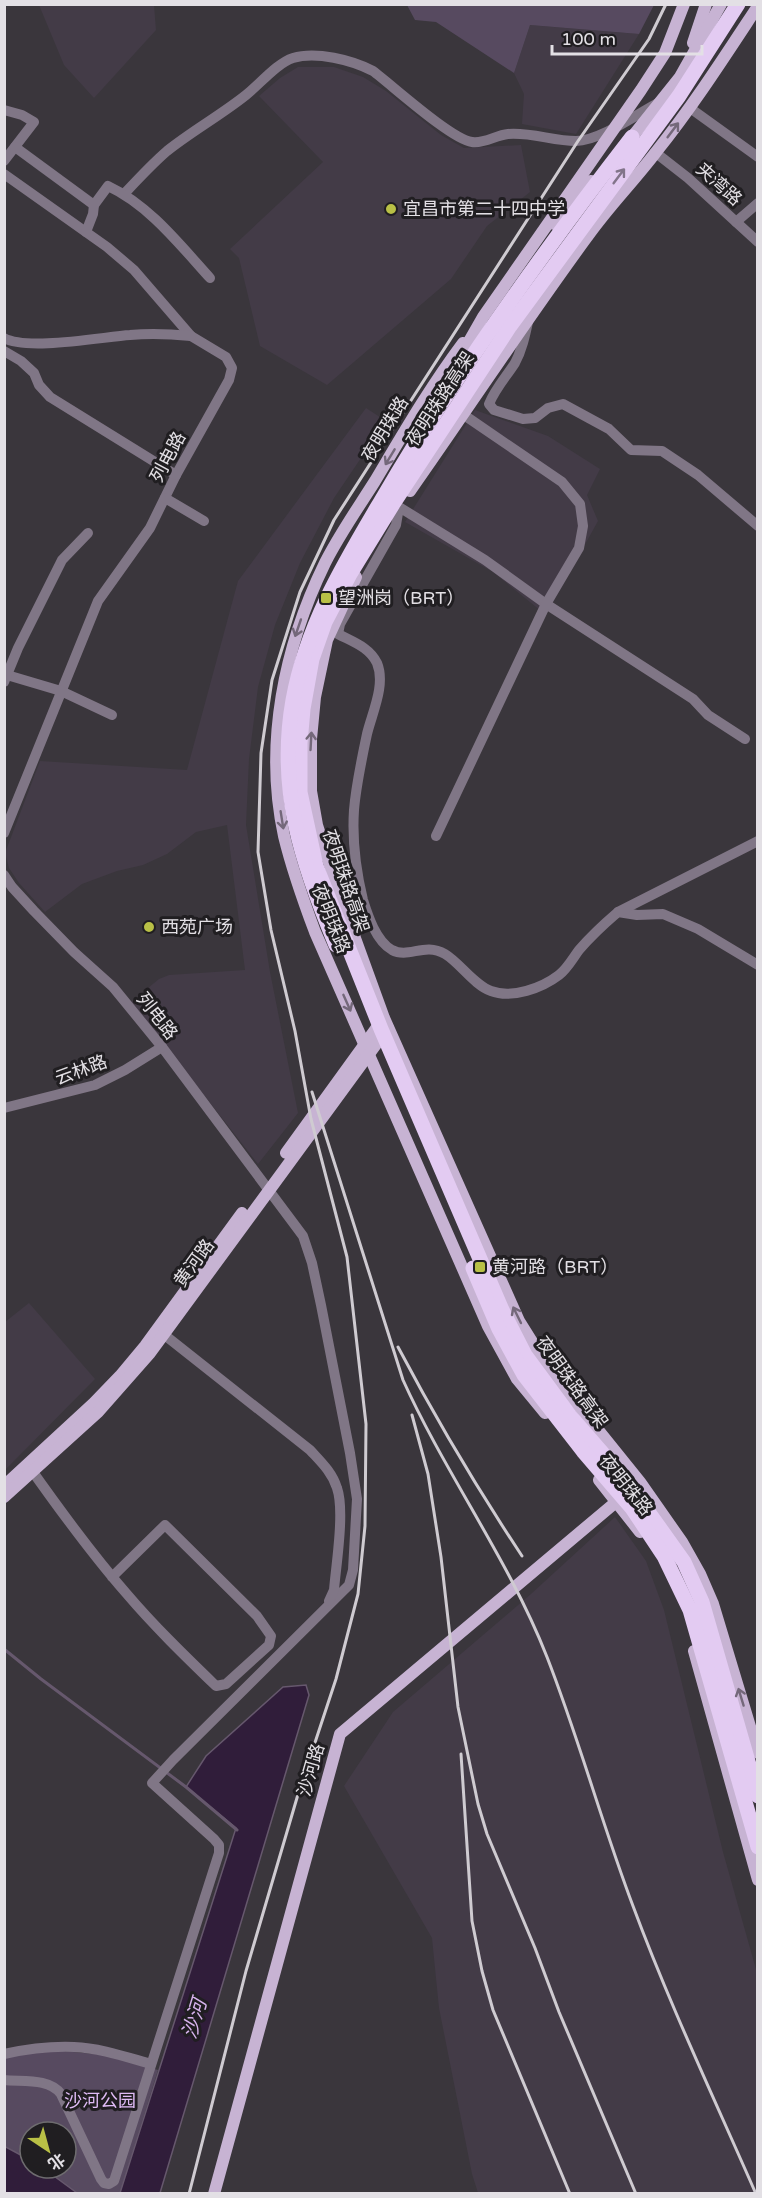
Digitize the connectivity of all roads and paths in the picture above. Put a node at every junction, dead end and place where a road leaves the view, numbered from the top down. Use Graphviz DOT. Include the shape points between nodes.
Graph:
graph roads {
  1 [pos="684,4"];
  2 [pos="706,4"];
  3 [pos="722,4"];
  4 [pos="731,4"];
  5 [pos="738,4"];
  6 [pos="758,6"];
  7 [pos="716,39"];
  8 [pos="687,64"];
  9 [pos="661,101"];
  10 [pos="690,108"];
  11 [pos="4,110"];
  12 [pos="632,137"];
  13 [pos="15,147"];
  14 [pos="656,153"];
  15 [pos="758,157"];
  16 [pos="4,161"];
  17 [pos="4,174"];
  18 [pos="125,194"];
  19 [pos="758,203"];
  20 [pos="94,205"];
  21 [pos="736,222"];
  22 [pos="86,232"];
  23 [pos="758,242"];
  24 [pos="210,278"];
  25 [pos="528,318"];
  26 [pos="191,336"];
  27 [pos="4,338"];
  28 [pos="4,351"];
  29 [pos="464,415"];
  30 [pos="406,457"];
  31 [pos="176,474"];
  32 [pos="165,498"];
  33 [pos="399,507"];
  34 [pos="204,521"];
  35 [pos="758,526"];
  36 [pos="88,533"];
  37 [pos="546,604"];
  38 [pos="6,679"];
  39 [pos="62,691"];
  40 [pos="112,715"];
  41 [pos="745,739"];
  42 [pos="4,833"];
  43 [pos="436,836"];
  44 [pos="758,841"];
  45 [pos="4,875"];
  46 [pos="618,912"];
  47 [pos="758,965"];
  48 [pos="386,1023"];
  49 [pos="162,1047"];
  50 [pos="367,1048"];
  51 [pos="4,1108"];
  52 [pos="266,1188"];
  53 [pos="160,1332"];
  54 [pos="30,1469"];
  55 [pos="640,1482"];
  56 [pos="4,1486"];
  57 [pos="4,1497"];
  58 [pos="616,1502"];
  59 [pos="112,1577"];
  60 [pos="327,1606"];
  61 [pos="758,1753"];
  62 [pos="758,1796"];
  63 [pos="758,1847"];
  64 [pos="758,1880"];
  65 [pos="4,2054"];
  66 [pos="151,2064"];
  67 [pos="4,2080"];
  68 [pos="214,2193"];
  1 -- 30 [label="main road, bridge" via="665,53 483,317"];
  2 -- 8 [label="main road"];
  3 -- 8 [label="main road, 夜明珠路"];
  4 -- 7 [label="main road, bridge"];
  5 -- 7 [label="highway, 夜明珠路高架, bridge"];
  6 -- 10 [label="main road, 夜明珠路"];
  62 -- 7 [label="highway, 夜明珠路高架, one-way, bridge" via="702,1602 684,1563 624,1478 570,1416 525,1355 502,1310 328,897 316,866 300,792 303,709 312,659 325,622 350,574 510,327 679,96"];
  8 -- 9 [label="main road, 夜明珠路"];
  9 -- 12 [label="main road, 夜明珠路"];
  9 -- 18 [label="street" via="598,136 578,141 505,134 473,143 456,135 373,70 340,59 292,58 168,151"];
  14 -- 10 [label="main road, 夜明珠路, one-way"];
  10 -- 15 [label="street"];
  11 -- 13 [label="street" via="34,122"];
  12 -- 30 [label="highway, 夜明珠路高架, bridge" via="516,291"];
  12 -- 50 [label="main road, 夜明珠路, one-way" via="569,204 439,375 326,561 291,650 280,701 277,747 278,798 284,835 315,932"];
  13 -- 16 [label="street"];
  13 -- 20 [label="street"];
  14 -- 21 [label="street, 夹湾路"];
  14 -- 25 [label="main road, 夜明珠路" via="589,234"];
  17 -- 22 [label="street, 列电路"];
  18 -- 20 [label="street" via="108,186"];
  18 -- 24 [label="street"];
  19 -- 21 [label="street"];
  20 -- 22 [label="street"];
  21 -- 23 [label="street, 夹湾路"];
  22 -- 26 [label="street, 列电路" via="134,270"];
  25 -- 29 [label="main road, 夜明珠路"];
  25 -- 35 [label="street" via="523,345 492,395 489,404 494,410 523,419 534,418 562,404 609,429 631,450 662,451 698,475"];
  26 -- 27 [label="street" via="165,333 33,343"];
  26 -- 31 [label="street, 列电路" via="226,357 232,368 230,380"];
  28 -- 31 [label="street" via="34,373 50,397"];
  29 -- 33 [label="main road, 夜明珠路"];
  29 -- 37 [label="street" via="556,477 580,504 583,526 579,548"];
  30 -- 63 [label="highway, 夜明珠路高架, bridge" via="329,589 304,652 292,702 289,736 294,825 320,906 499,1329 524,1375 658,1546 690,1610"];
  31 -- 32 [label="street, 列电路"];
  32 -- 34 [label="street"];
  32 -- 39 [label="street, 列电路" via="150,528 98,601"];
  33 -- 37 [label="street" via="485,560"];
  33 -- 46 [label="street" via="396,525 338,634 369,651 378,665 379,688 354,809 355,856 368,918 392,950 431,948 450,958 490,991 506,993 528,991 561,974 590,937"];
  48 -- 33 [label="main road, 夜明珠路, one-way" via="317,825 311,791 311,740 327,640 356,578"];
  36 -- 38 [label="street" via="62,560"];
  37 -- 41 [label="street" via="693,699 708,715"];
  37 -- 43 [label="street"];
  38 -- 39 [label="street"];
  39 -- 40 [label="street"];
  39 -- 42 [label="street, 列电路"];
  44 -- 46 [label="street"];
  45 -- 49 [label="street, 列电路" via="27,904 113,987"];
  46 -- 47 [label="street" via="663,914 698,929"];
  48 -- 50 [label="main road, 黄河路"];
  55 -- 48 [label="main road, 夜明珠路, one-way" via="549,1369 519,1321"];
  49 -- 51 [label="street, 云林路" via="96,1086"];
  49 -- 52 [label="street, 列电路"];
  50 -- 52 [label="main road, 黄河路"];
  50 -- 58 [label="main road, 夜明珠路" via="488,1326 517,1379"];
  52 -- 53 [label="main road, 黄河路"];
  52 -- 60 [label="street, 列电路" via="303,1236 309,1254 352,1465 357,1500 353,1570 349,1585"];
  53 -- 54 [label="main road, 黄河路"];
  53 -- 60 [label="street" via="310,1450 328,1469 338,1489 339,1514 334,1590"];
  54 -- 56 [label="main road, 黄河路"];
  54 -- 57 [label="main road, 黄河路"];
  54 -- 59 [label="street"];
  55 -- 58 [label="main road, 沙河路"];
  61 -- 55 [label="main road, 夜明珠路, one-way" via="713,1604 700,1574"];
  58 -- 64 [label="main road, 夜明珠路" via="661,1562 682,1606"];
  58 -- 68 [label="main road, 沙河路" via="340,1734"];
  59 -- 59 [label="street" via="167,1639 216,1686 226,1684 269,1645 271,1636 257,1616 165,1525"];
  60 -- 66 [label="street, 列电路" via="152,1783 214,1839 219,1852"];
  65 -- 66 [label="street" via="33,2048 75,2047"];
  66 -- 67 [label="street" via="116,2177 109,2184 101,2179 56,2087"];
}
